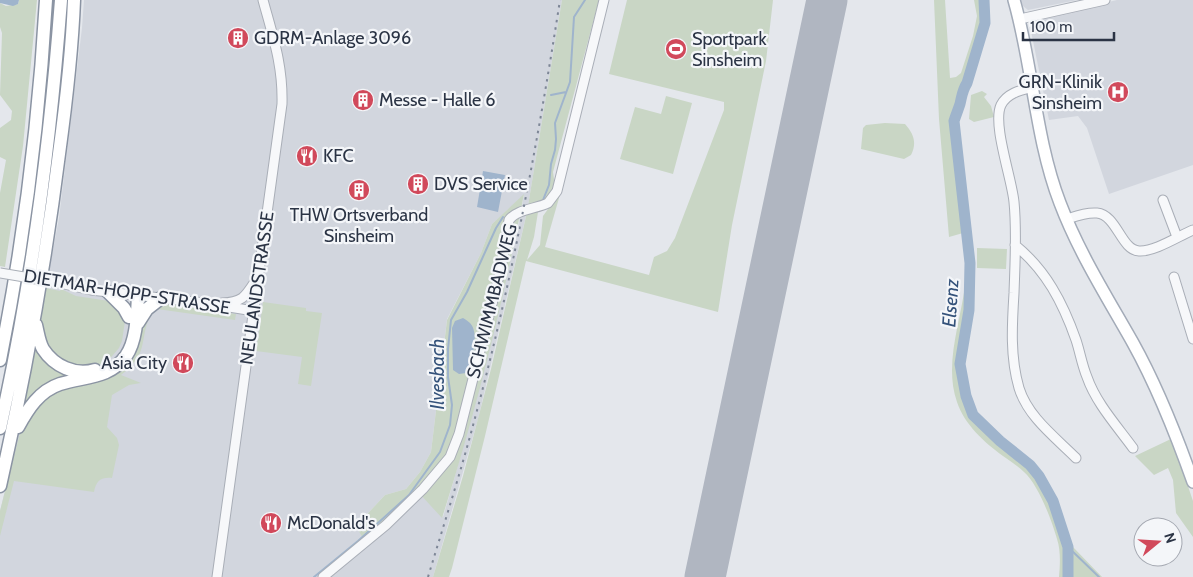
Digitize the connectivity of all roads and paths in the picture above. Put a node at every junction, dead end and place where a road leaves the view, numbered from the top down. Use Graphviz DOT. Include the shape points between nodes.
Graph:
graph roads {
  1 [pos="46,0"];
  2 [pos="61,0"];
  3 [pos="74,0"];
  4 [pos="264,0"];
  5 [pos="604,0"];
  6 [pos="1014,0"];
  7 [pos="1105,0"];
  8 [pos="1020,19"];
  9 [pos="1033,87"];
  10 [pos="1163,200"];
  11 [pos="1067,219"];
  12 [pos="1193,230"];
  13 [pos="1177,237"];
  14 [pos="1015,244"];
  15 [pos="0,273"];
  16 [pos="259,276"];
  17 [pos="1174,277"];
  18 [pos="108,292"];
  19 [pos="135,295"];
  20 [pos="161,298"];
  21 [pos="204,303"];
  22 [pos="10,310"];
  23 [pos="254,311"];
  24 [pos="35,321"];
  25 [pos="132,322"];
  26 [pos="0,326"];
  27 [pos="1193,339"];
  28 [pos="0,360"];
  29 [pos="0,428"];
  30 [pos="9,445"];
  31 [pos="1133,448"];
  32 [pos="1076,458"];
  33 [pos="1191,472"];
  34 [pos="0,486"];
  35 [pos="217,577"];
  36 [pos="323,577"];
  1 -- 22 [label="highway" via="26,211"];
  2 -- 29 [label="highway" via="36,237"];
  3 -- 24 [label="highway" via="62,131"];
  4 -- 16 [label="street, NEULANDSTRASSE" via="278,52 282,89"];
  5 -- 36 [label="street, SCHWIMMBADWEG" via="557,191 548,204 509,220 499,278 459,434 450,457 393,518"];
  6 -- 8 [label="main road"];
  7 -- 8 [label="street"];
  8 -- 9 [label="main road"];
  9 -- 11 [label="main road" via="1050,172"];
  9 -- 14 [label="street" via="1014,92 1001,104 998,115 1014,200"];
  10 -- 13 [label="street"];
  11 -- 13 [label="street" via="1099,213 1110,220 1129,247 1136,251"];
  11 -- 33 [label="main road" via="1091,270 1147,371"];
  12 -- 13 [label="street"];
  14 -- 31 [label="street" via="1048,279 1064,307 1087,378 1103,407"];
  14 -- 32 [label="street" via="1012,329 1014,363 1020,389 1027,406 1040,423"];
  15 -- 18 [label="street, DIETMAR-HOPP-STRASSE, bridge"];
  16 -- 21 [label="street" via="247,295 237,302"];
  16 -- 23 [label="street, NEULANDSTRASSE"];
  17 -- 27 [label="street"];
  18 -- 19 [label="street, DIETMAR-HOPP-STRASSE"];
  18 -- 25 [label="highway"];
  19 -- 20 [label="street, DIETMAR-HOPP-STRASSE"];
  19 -- 25 [label="highway"];
  20 -- 21 [label="street, DIETMAR-HOPP-STRASSE"];
  20 -- 25 [label="highway"];
  21 -- 23 [label="street, DIETMAR-HOPP-STRASSE"];
  22 -- 26 [label="highway"];
  22 -- 28 [label="highway"];
  23 -- 35 [label="street, NEULANDSTRASSE"];
  24 -- 25 [label="highway" via="42,347 51,359 68,370 80,372 92,371 111,361"];
  24 -- 30 [label="highway"];
  25 -- 30 [label="highway" via="130,347 114,369 93,378 61,384 42,395 28,409"];
  30 -- 34 [label="highway"];
}
